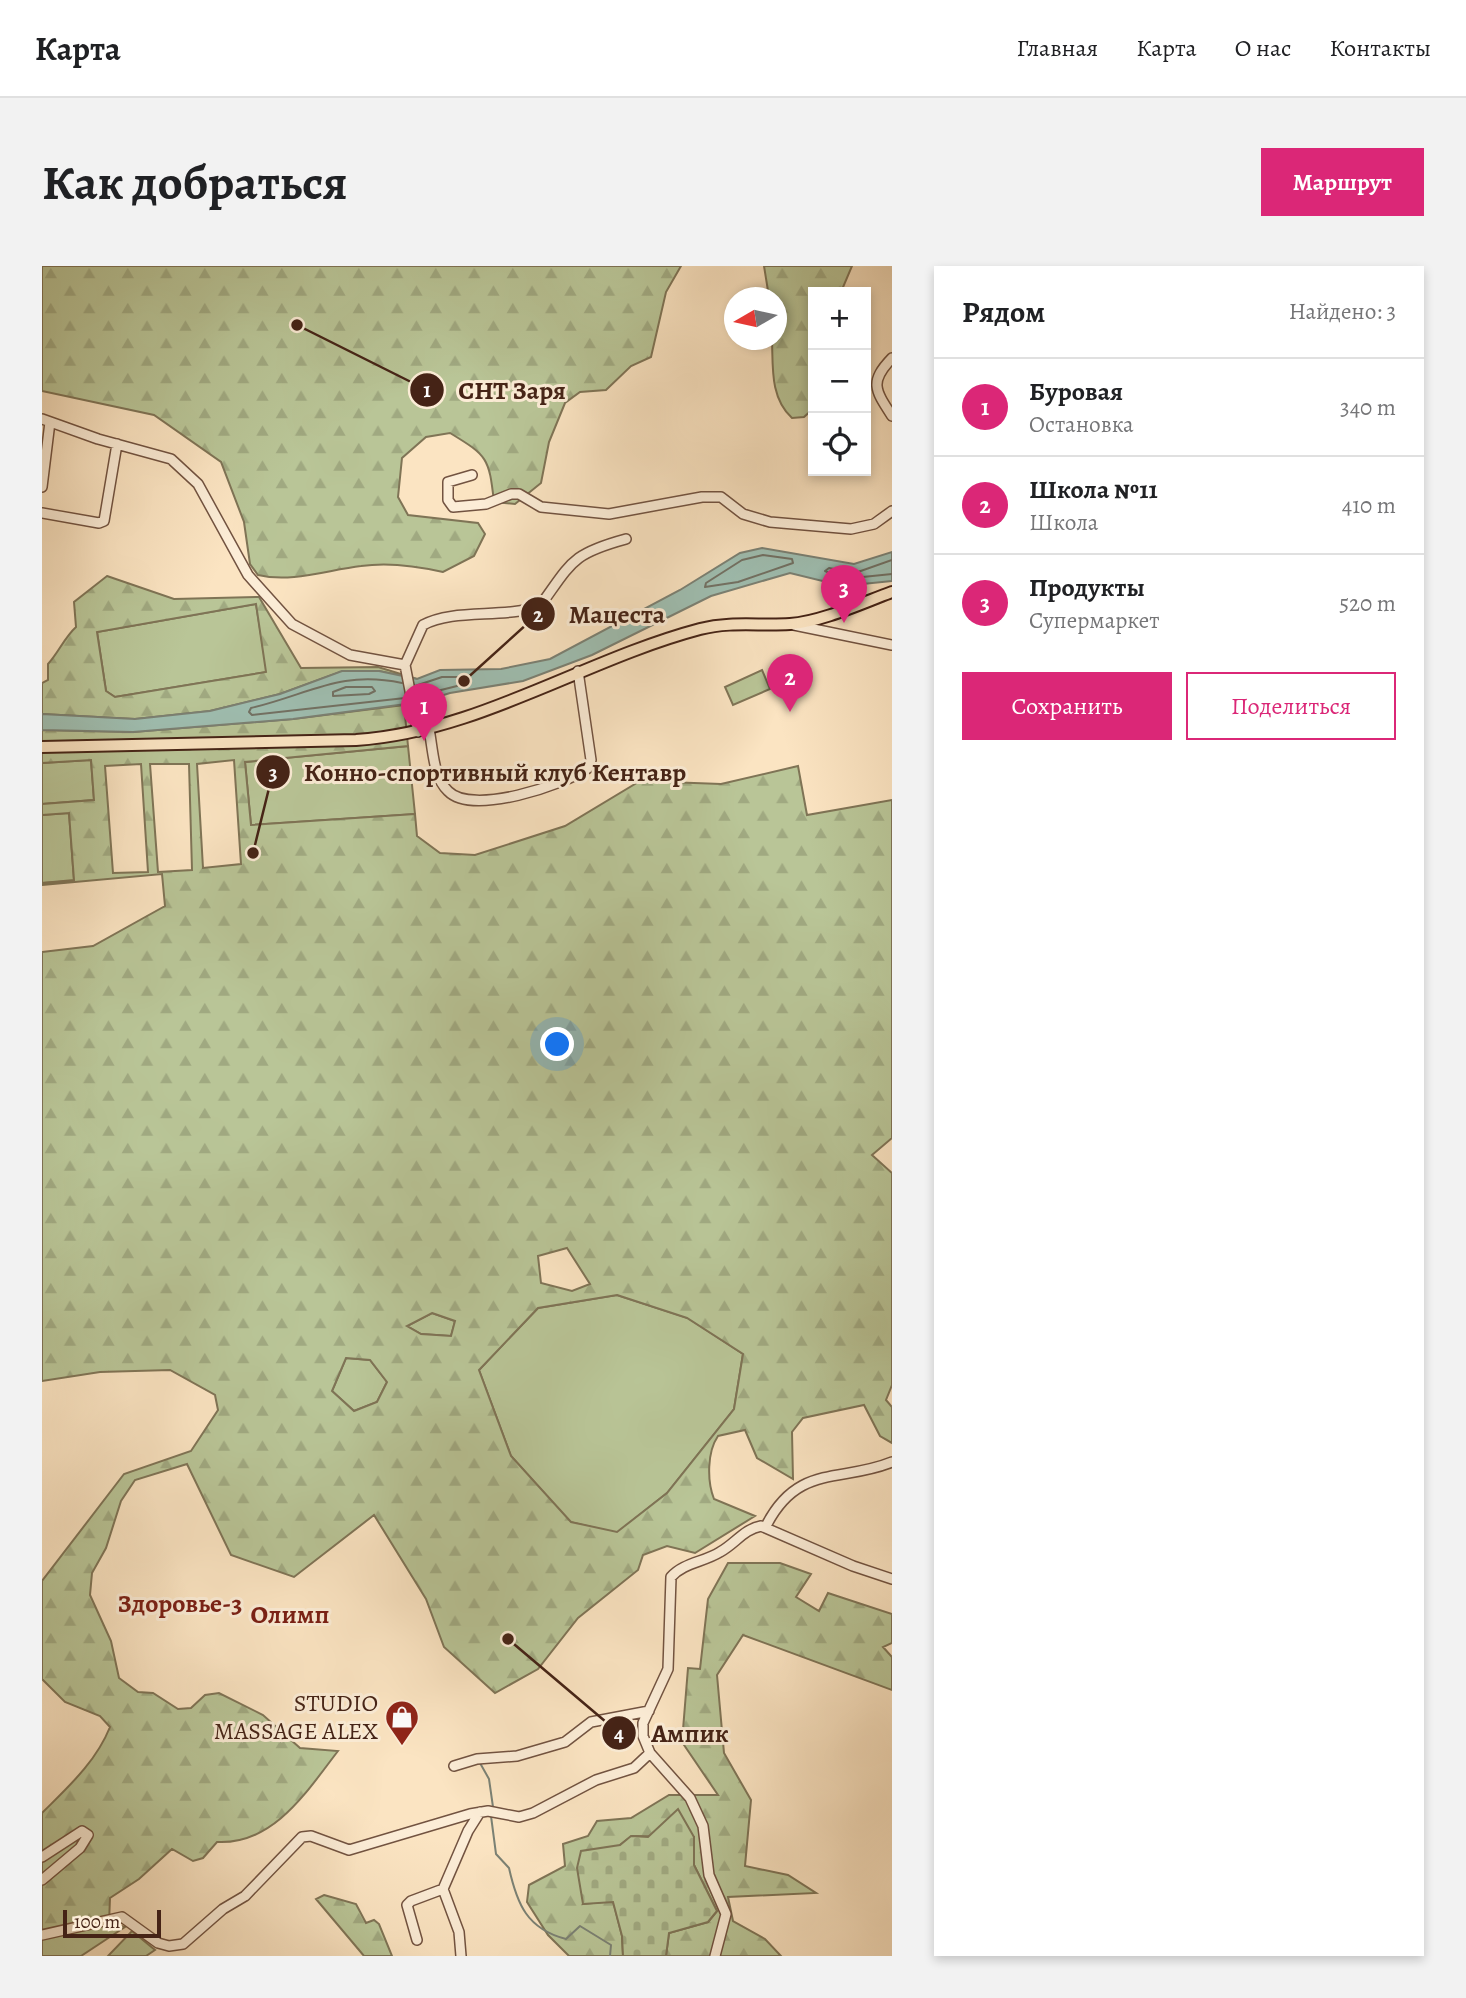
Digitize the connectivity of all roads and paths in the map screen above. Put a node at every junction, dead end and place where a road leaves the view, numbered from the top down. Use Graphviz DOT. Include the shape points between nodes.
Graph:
graph roads {
  1 [pos="892,358"];
  2 [pos="892,416"];
  3 [pos="46,421"];
  4 [pos="117,444"];
  5 [pos="472,475"];
  6 [pos="42,486"];
  7 [pos="892,511"];
  8 [pos="42,513"];
  9 [pos="626,539"];
  10 [pos="892,592"];
  11 [pos="789,624"];
  12 [pos="892,645"];
  13 [pos="406,668"];
  14 [pos="578,671"];
  15 [pos="424,730"];
  16 [pos="42,747"];
  17 [pos="892,1462"];
  18 [pos="766,1526"];
  19 [pos="892,1579"];
  20 [pos="649,1711"];
  21 [pos="650,1752"];
  22 [pos="454,1766"];
  23 [pos="480,1812"];
  24 [pos="42,1857"];
  25 [pos="42,1880"];
  26 [pos="443,1889"];
  27 [pos="42,1935"];
  28 [pos="417,1940"];
  29 [pos="461,1956"];
  30 [pos="715,1956"];
  1 -- 2 [label="street" via="877,374 878,393"];
  3 -- 4 [label="street"];
  3 -- 6 [label="street"];
  4 -- 8 [label="street" via="104,521"];
  4 -- 13 [label="street" via="171,459 183,467 198,484 248,575 292,624 361,659"];
  5 -- 7 [label="street" via="448,482 448,500 453,507 486,504 511,494 546,508 609,514 720,497 743,514 769,522 851,529 873,524"];
  9 -- 13 [label="street" via="581,554 564,568 540,606 423,625"];
  10 -- 11 [label="main road"];
  11 -- 12 [label="street"];
  11 -- 14 [label="main road" via="719,625"];
  13 -- 15 [label="street" via="414,709"];
  14 -- 15 [label="main road" via="486,711"];
  14 -- 15 [label="street" via="591,760 583,771 563,779 492,800 459,799 440,780"];
  15 -- 16 [label="main road" via="356,740"];
  17 -- 18 [label="street" via="809,1482 783,1502"];
  18 -- 19 [label="street"];
  18 -- 20 [label="street" via="748,1530 722,1551 671,1577 668,1669"];
  20 -- 21 [label="street" via="643,1729"];
  20 -- 22 [label="street" via="591,1722 565,1742 517,1756"];
  21 -- 23 [label="street" via="634,1768 596,1780 533,1813"];
  21 -- 30 [label="street" via="690,1798 703,1826 709,1875 726,1913"];
  23 -- 26 [label="street"];
  23 -- 27 [label="street" via="349,1850 311,1836 295,1842 245,1896 183,1944 158,1943 122,1917"];
  24 -- 25 [label="street" via="75,1834 82,1831 88,1835 80,1848"];
  26 -- 28 [label="street" via="407,1905"];
  26 -- 29 [label="street" via="459,1932"];
}
